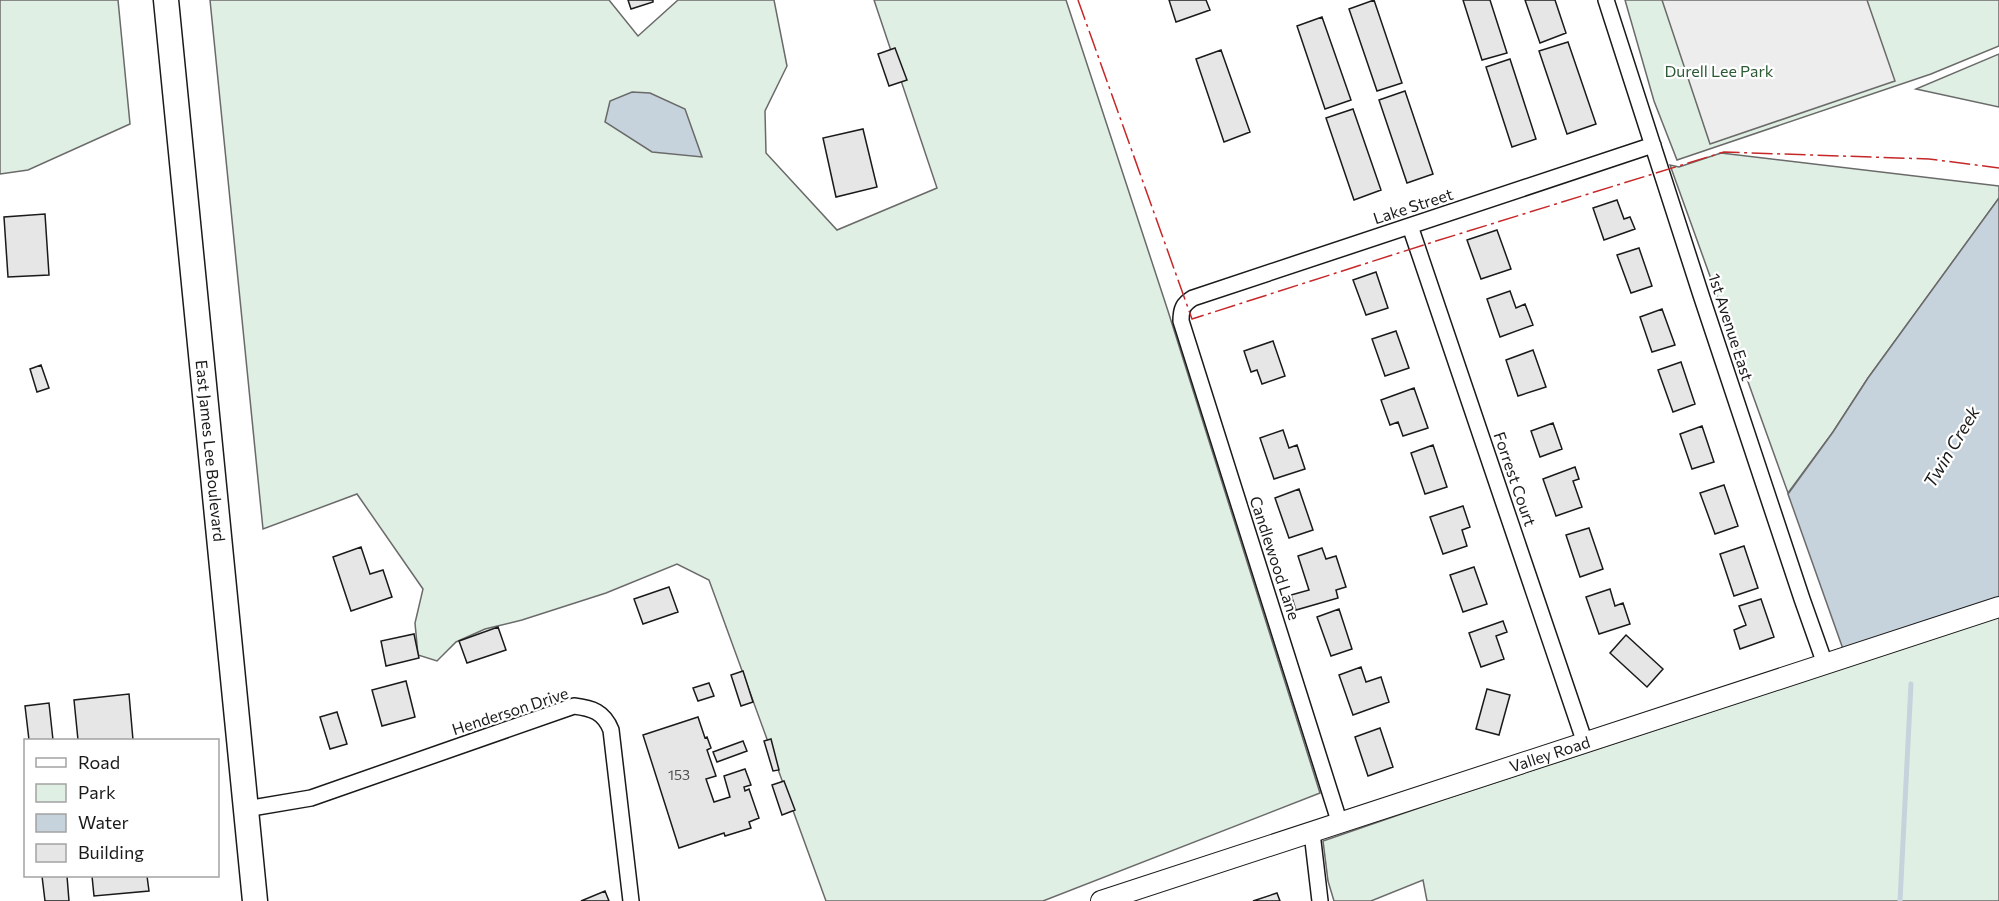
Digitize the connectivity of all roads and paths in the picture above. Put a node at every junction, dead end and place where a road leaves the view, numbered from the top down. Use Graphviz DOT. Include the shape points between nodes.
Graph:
graph roads {
  1 [pos="166,0"];
  2 [pos="1606,0"];
  3 [pos="1653,146"];
  4 [pos="1410,226"];
  5 [pos="1184,303"];
  6 [pos="1999,608"];
  7 [pos="1825,664"];
  8 [pos="1585,743"];
  9 [pos="246,809"];
  10 [pos="1340,824"];
  11 [pos="1312,833"];
  12 [pos="255,901"];
  13 [pos="631,901"];
  14 [pos="1101,901"];
  15 [pos="1320,901"];
  1 -- 9 [label="main road, East James Lee Boulevard"];
  2 -- 3 [label="street, 1st Avenue East"];
  3 -- 4 [label="street, Lake Street"];
  3 -- 7 [label="street, 1st Avenue East"];
  4 -- 5 [label="street, Lake Street"];
  4 -- 8 [label="street, Forrest Court"];
  5 -- 10 [label="street, Candlewood Lane" via="1181,321"];
  6 -- 7 [label="street, Valley Road"];
  7 -- 8 [label="street, Valley Road"];
  8 -- 10 [label="street, Valley Road"];
  9 -- 12 [label="main road, East James Lee Boulevard"];
  9 -- 13 [label="street, Henderson Drive" via="311,798 574,705 589,708 603,716 611,730"];
  10 -- 11 [label="street, Valley Road"];
  11 -- 14 [label="street, Valley Road"];
  11 -- 15 [label="street"];
}
